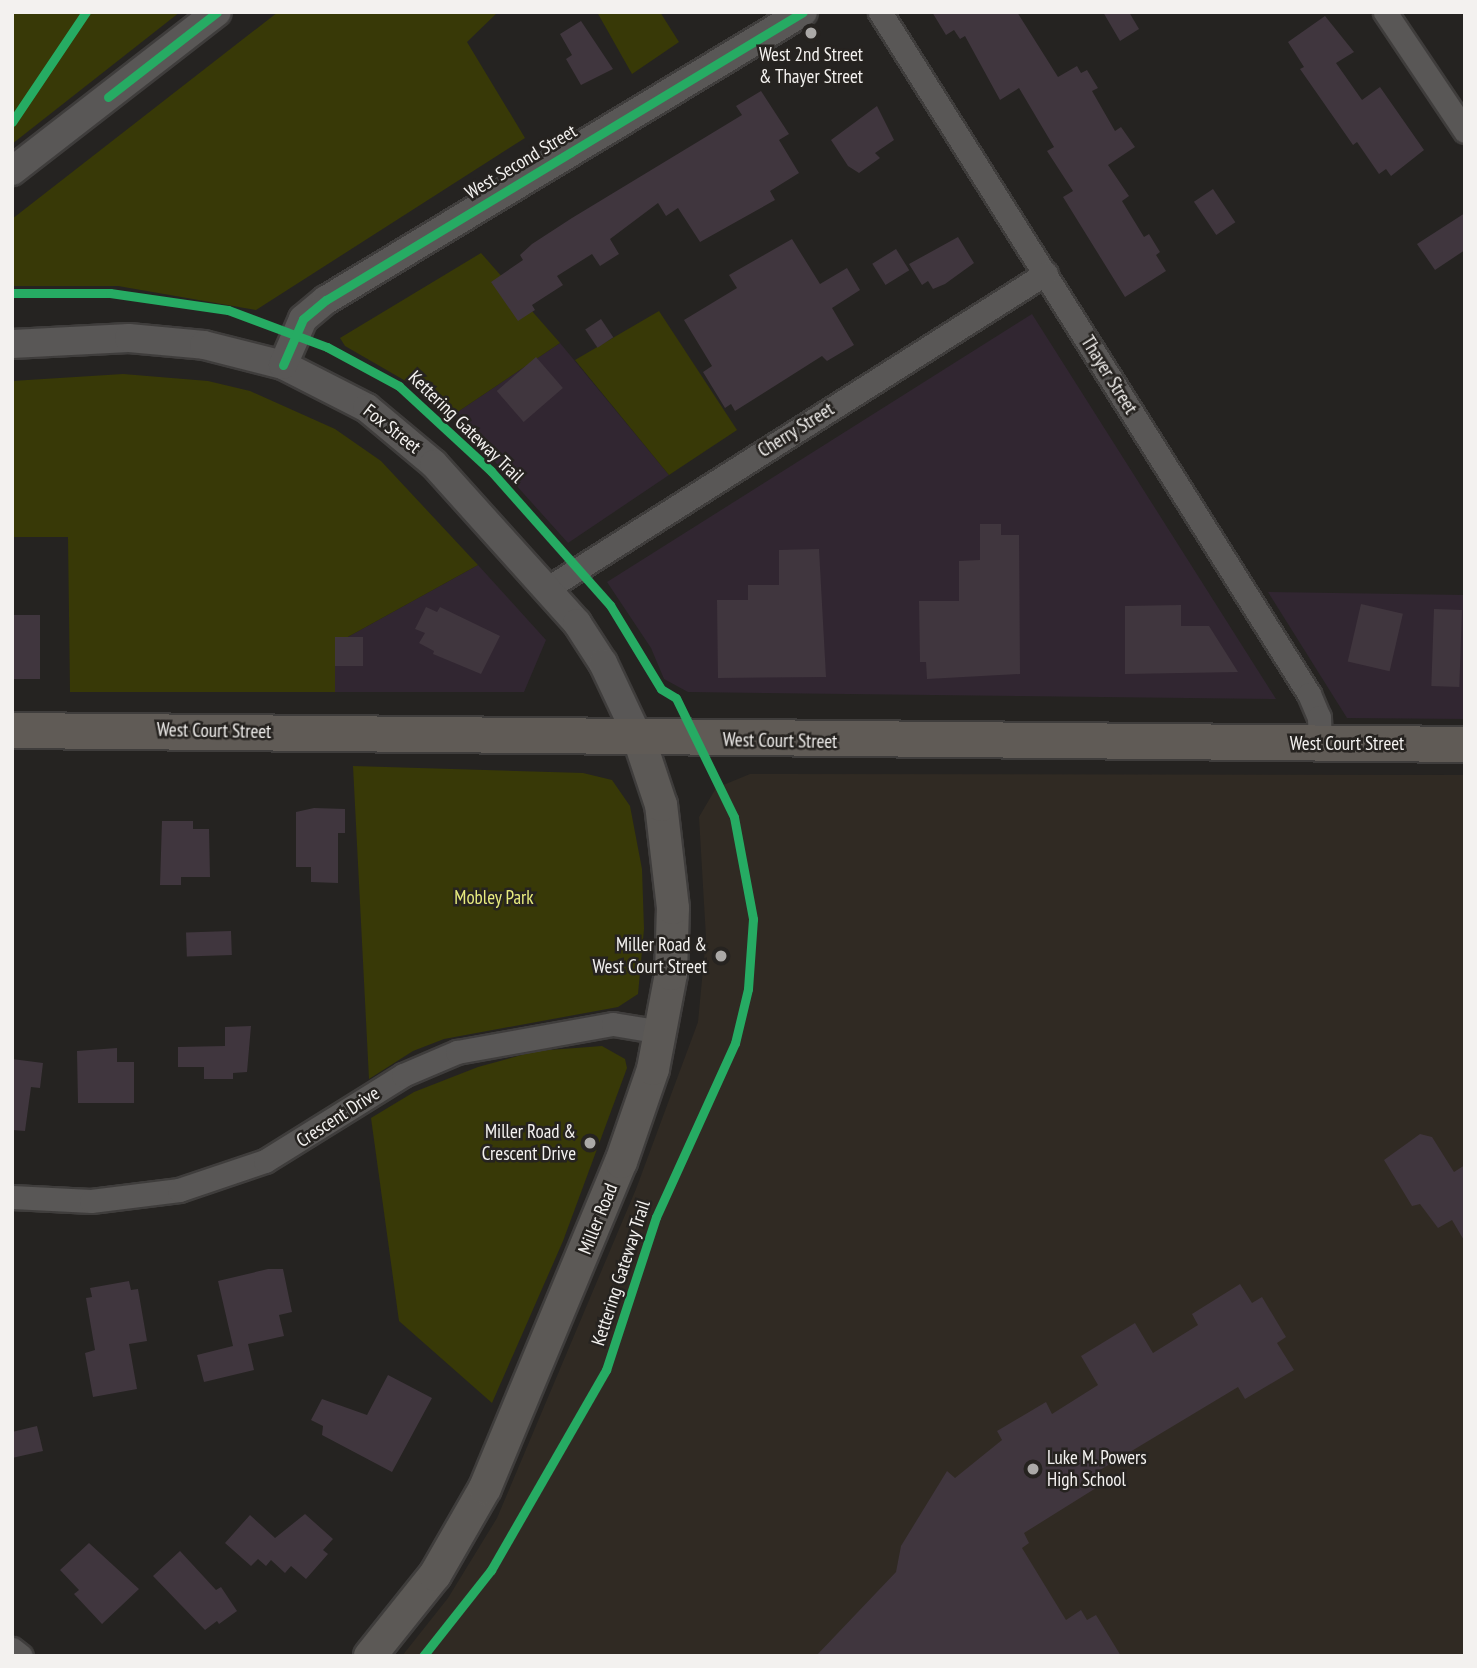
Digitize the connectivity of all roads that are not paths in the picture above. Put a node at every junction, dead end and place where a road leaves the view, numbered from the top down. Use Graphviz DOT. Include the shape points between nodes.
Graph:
graph roads {
  1 [pos="217,12"];
  2 [pos="803,12"];
  3 [pos="880,12"];
  4 [pos="1385,12"];
  5 [pos="1465,131"];
  6 [pos="12,171"];
  7 [pos="1046,273"];
  8 [pos="12,344"];
  9 [pos="283,365"];
  10 [pos="548,588"];
  11 [pos="12,730"];
  12 [pos="639,739"];
  13 [pos="1320,744"];
  14 [pos="1465,744"];
  15 [pos="662,1032"];
  16 [pos="12,1197"];
  17 [pos="12,1649"];
  18 [pos="21,1656"];
  19 [pos="370,1656"];
  1 -- 6 [label="street"];
  2 -- 9 [label="street, West Second Street" via="326,300 303,318"];
  3 -- 7 [label="street, Thayer Street"];
  4 -- 5 [label="street"];
  7 -- 10 [label="street, Cherry Street"];
  7 -- 13 [label="street, Thayer Street" via="1309,694 1319,717"];
  8 -- 9 [label="street, Fox Street" via="168,340 222,348"];
  9 -- 10 [label="street, Fox Street" via="354,400 405,436"];
  10 -- 12 [label="street, Fox Street" via="596,652"];
  11 -- 12 [label="main road, West Court Street"];
  12 -- 13 [label="main road, West Court Street"];
  12 -- 15 [label="main road, Miller Road" via="661,804 672,890 673,956"];
  13 -- 14 [label="main road, West Court Street"];
  15 -- 16 [label="street, Crescent Drive" via="613,1024 457,1052 402,1075 265,1161 179,1190 91,1202"];
  15 -- 19 [label="main road, Miller Road" via="621,1163 490,1478 435,1575"];
  17 -- 18 [label="street"];
}
